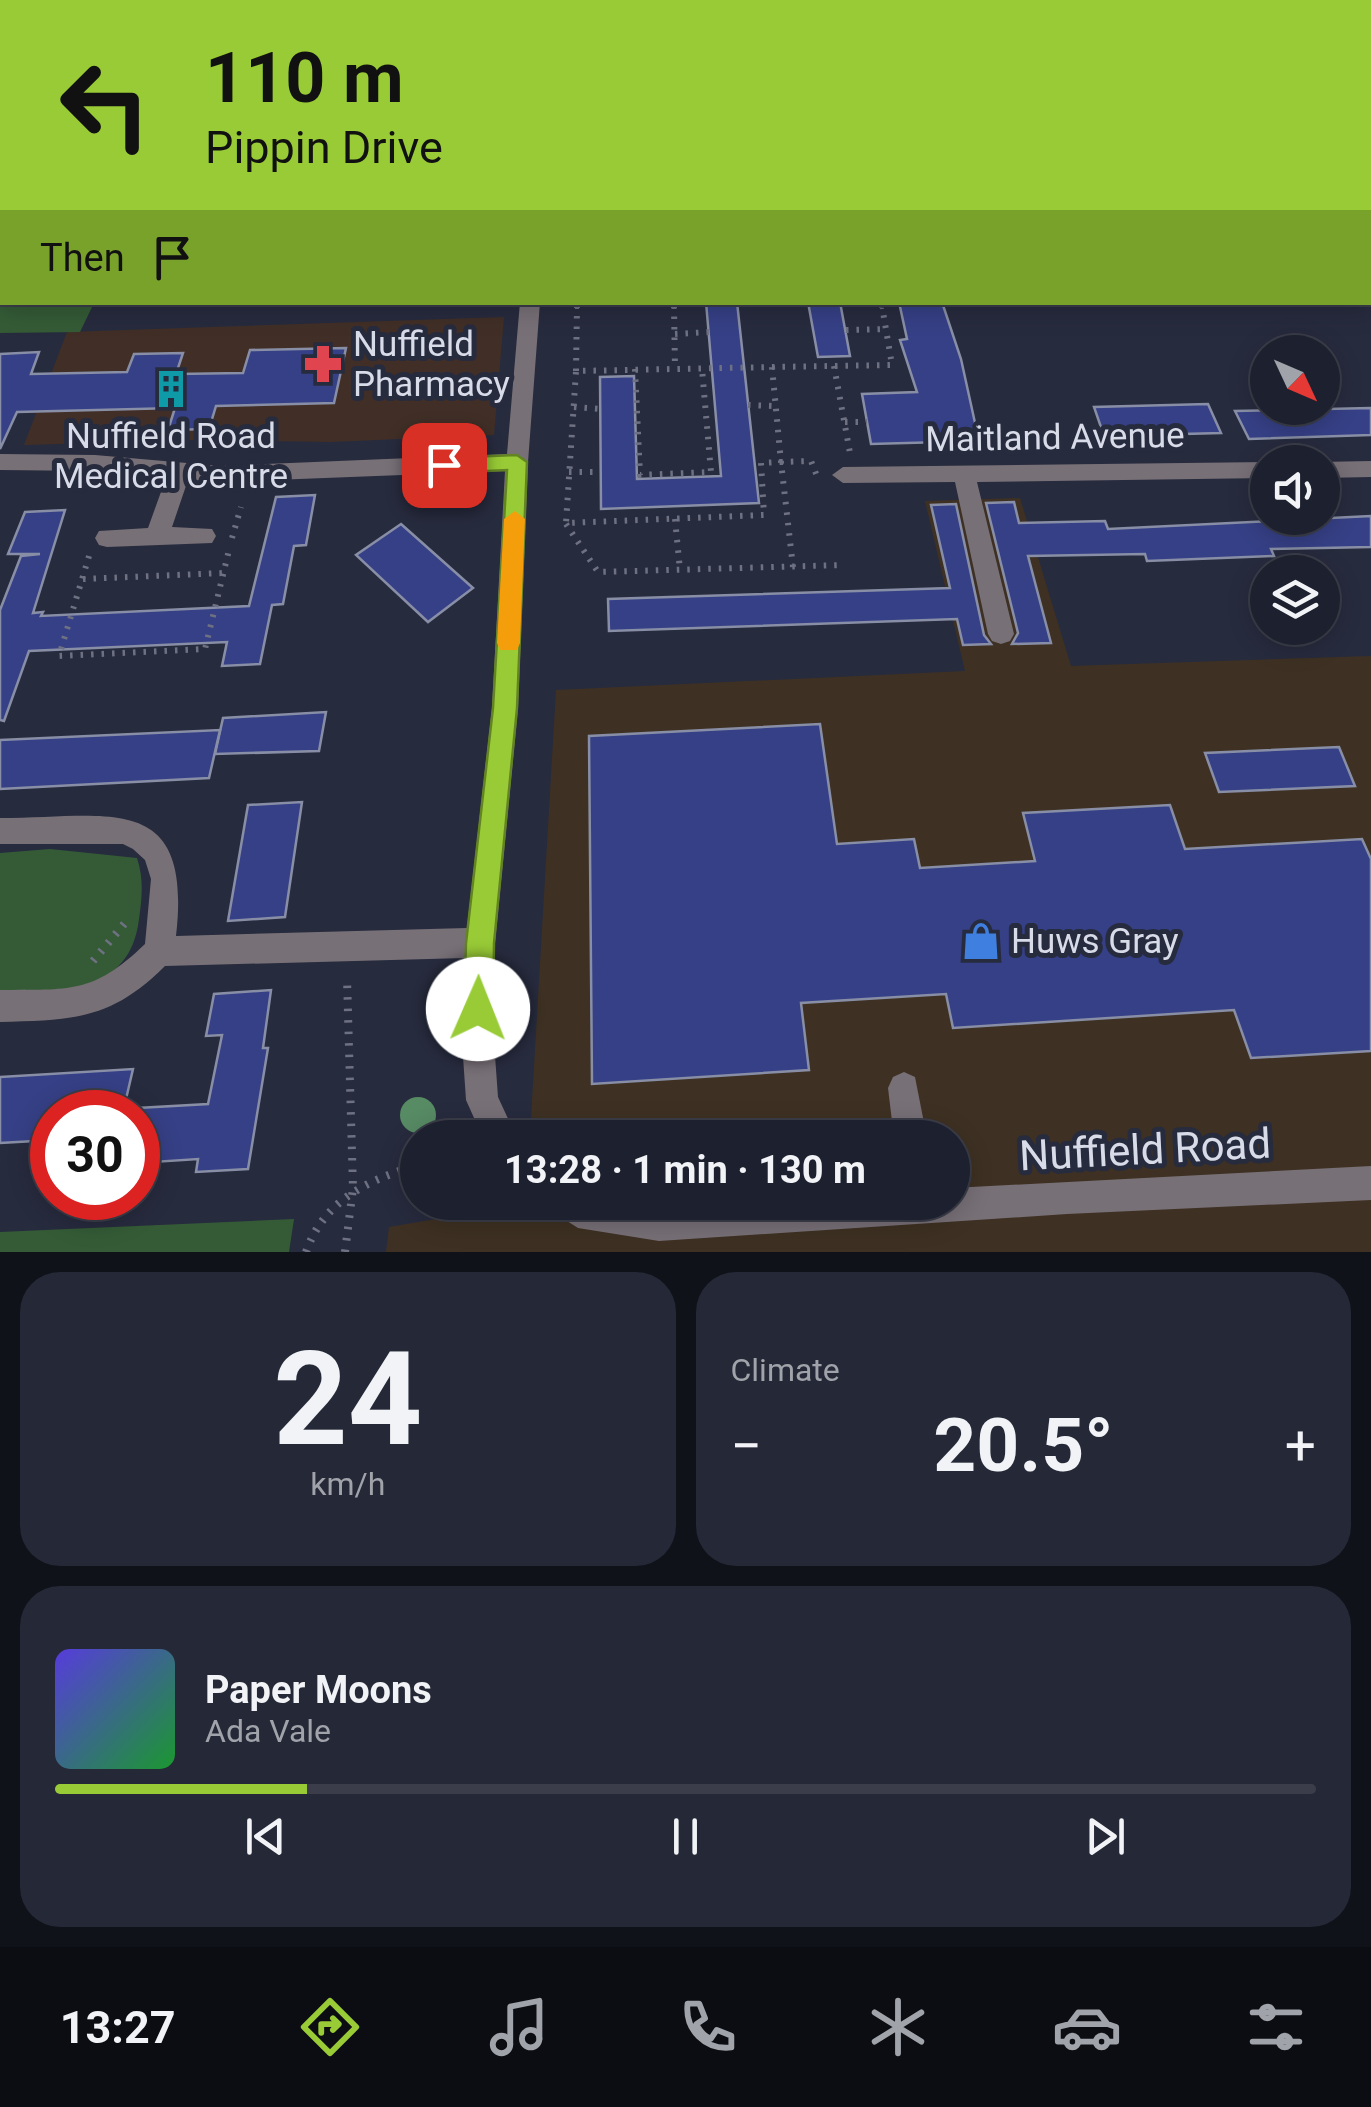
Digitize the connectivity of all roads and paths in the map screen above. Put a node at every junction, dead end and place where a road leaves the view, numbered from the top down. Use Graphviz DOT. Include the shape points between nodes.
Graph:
graph roads {
  1 [pos="530,305"];
  2 [pos="577,305"];
  3 [pos="674,305"];
  4 [pos="881,305"];
  5 [pos="885,328"];
  6 [pos="846,330"];
  7 [pos="709,332"];
  8 [pos="675,334"];
  9 [pos="889,350"];
  10 [pos="903,350"];
  11 [pos="834,366"];
  12 [pos="772,367"];
  13 [pos="636,369"];
  14 [pos="675,369"];
  15 [pos="702,369"];
  16 [pos="576,371"];
  17 [pos="748,405"];
  18 [pos="774,406"];
  19 [pos="574,408"];
  20 [pos="600,410"];
  21 [pos="844,422"];
  22 [pos="866,422"];
  23 [pos="0,462"];
  24 [pos="517,462"];
  25 [pos="782,462"];
  26 [pos="1371,469"];
  27 [pos="180,470"];
  28 [pos="1250,470"];
  29 [pos="1340,470"];
  30 [pos="570,472"];
  31 [pos="600,472"];
  32 [pos="964,473"];
  33 [pos="849,475"];
  34 [pos="240,507"];
  35 [pos="675,519"];
  36 [pos="566,523"];
  37 [pos="157,536"];
  38 [pos="204,536"];
  39 [pos="100,541"];
  40 [pos="844,565"];
  41 [pos="794,566"];
  42 [pos="680,570"];
  43 [pos="223,573"];
  44 [pos="83,578"];
  45 [pos="1001,634"];
  46 [pos="0,831"];
  47 [pos="166,874"];
  48 [pos="480,943"];
  49 [pos="352,947"];
  50 [pos="159,950"];
  51 [pos="91,962"];
  52 [pos="0,1006"];
  53 [pos="904,1088"];
  54 [pos="492,1120"];
  55 [pos="908,1120"];
  56 [pos="400,1171"];
  57 [pos="1371,1183"];
  58 [pos="353,1188"];
  59 [pos="970,1203"];
  60 [pos="634,1220"];
  61 [pos="714,1220"];
  62 [pos="306,1252"];
  63 [pos="345,1252"];
  1 -- 24 [label="street"];
  2 -- 16 [label="path"];
  3 -- 8 [label="path"];
  4 -- 5 [label="path"];
  5 -- 6 [label="path"];
  5 -- 9 [label="path"];
  7 -- 8 [label="path"];
  8 -- 14 [label="path"];
  9 -- 10 [label="path"];
  9 -- 11 [label="path" via="892,365"];
  11 -- 12 [label="path"];
  11 -- 21 [label="path"];
  12 -- 15 [label="path"];
  12 -- 18 [label="path"];
  13 -- 14 [label="path"];
  13 -- 15 [label="path" via="640,475 711,472"];
  13 -- 16 [label="path"];
  14 -- 15 [label="path"];
  16 -- 19 [label="path"];
  17 -- 18 [label="path"];
  18 -- 25 [label="path"];
  19 -- 20 [label="path"];
  19 -- 30 [label="path"];
  21 -- 22 [label="path"];
  21 -- 33 [label="path"];
  23 -- 27 [label="street"];
  24 -- 27 [label="street"];
  24 -- 48 [label="street" via="505,708"];
  25 -- 33 [label="path" via="811,461 814,476"];
  25 -- 35 [label="path" via="758,466 764,515"];
  25 -- 41 [label="path"];
  26 -- 29 [label="street"];
  27 -- 37 [label="street"];
  28 -- 32 [label="street, Maitland Avenue"];
  30 -- 31 [label="path"];
  30 -- 36 [label="path"];
  32 -- 33 [label="street, Maitland Avenue"];
  32 -- 45 [label="street"];
  34 -- 43 [label="path"];
  35 -- 36 [label="path"];
  35 -- 42 [label="path"];
  36 -- 42 [label="path" via="598,572"];
  37 -- 38 [label="street"];
  37 -- 39 [label="street"];
  39 -- 44 [label="path"];
  40 -- 41 [label="path"];
  41 -- 42 [label="path"];
  43 -- 44 [label="path"];
  43 -- 44 [label="path" via="205,649 59,656"];
  46 -- 47 [label="street" via="144,836 158,850"];
  47 -- 50 [label="street"];
  47 -- 51 [label="path"];
  48 -- 49 [label="street"];
  48 -- 54 [label="street" via="478,1042 482,1100"];
  49 -- 50 [label="street"];
  49 -- 58 [label="path" via="345,989"];
  50 -- 52 [label="street" via="116,992 92,1002"];
  53 -- 55 [label="street"];
  56 -- 58 [label="path"];
  57 -- 59 [label="street, Nuffield Road"];
  58 -- 62 [label="path" via="311,1230"];
  58 -- 63 [label="path"];
  60 -- 61 [label="street, Nuffield Road"];
}
